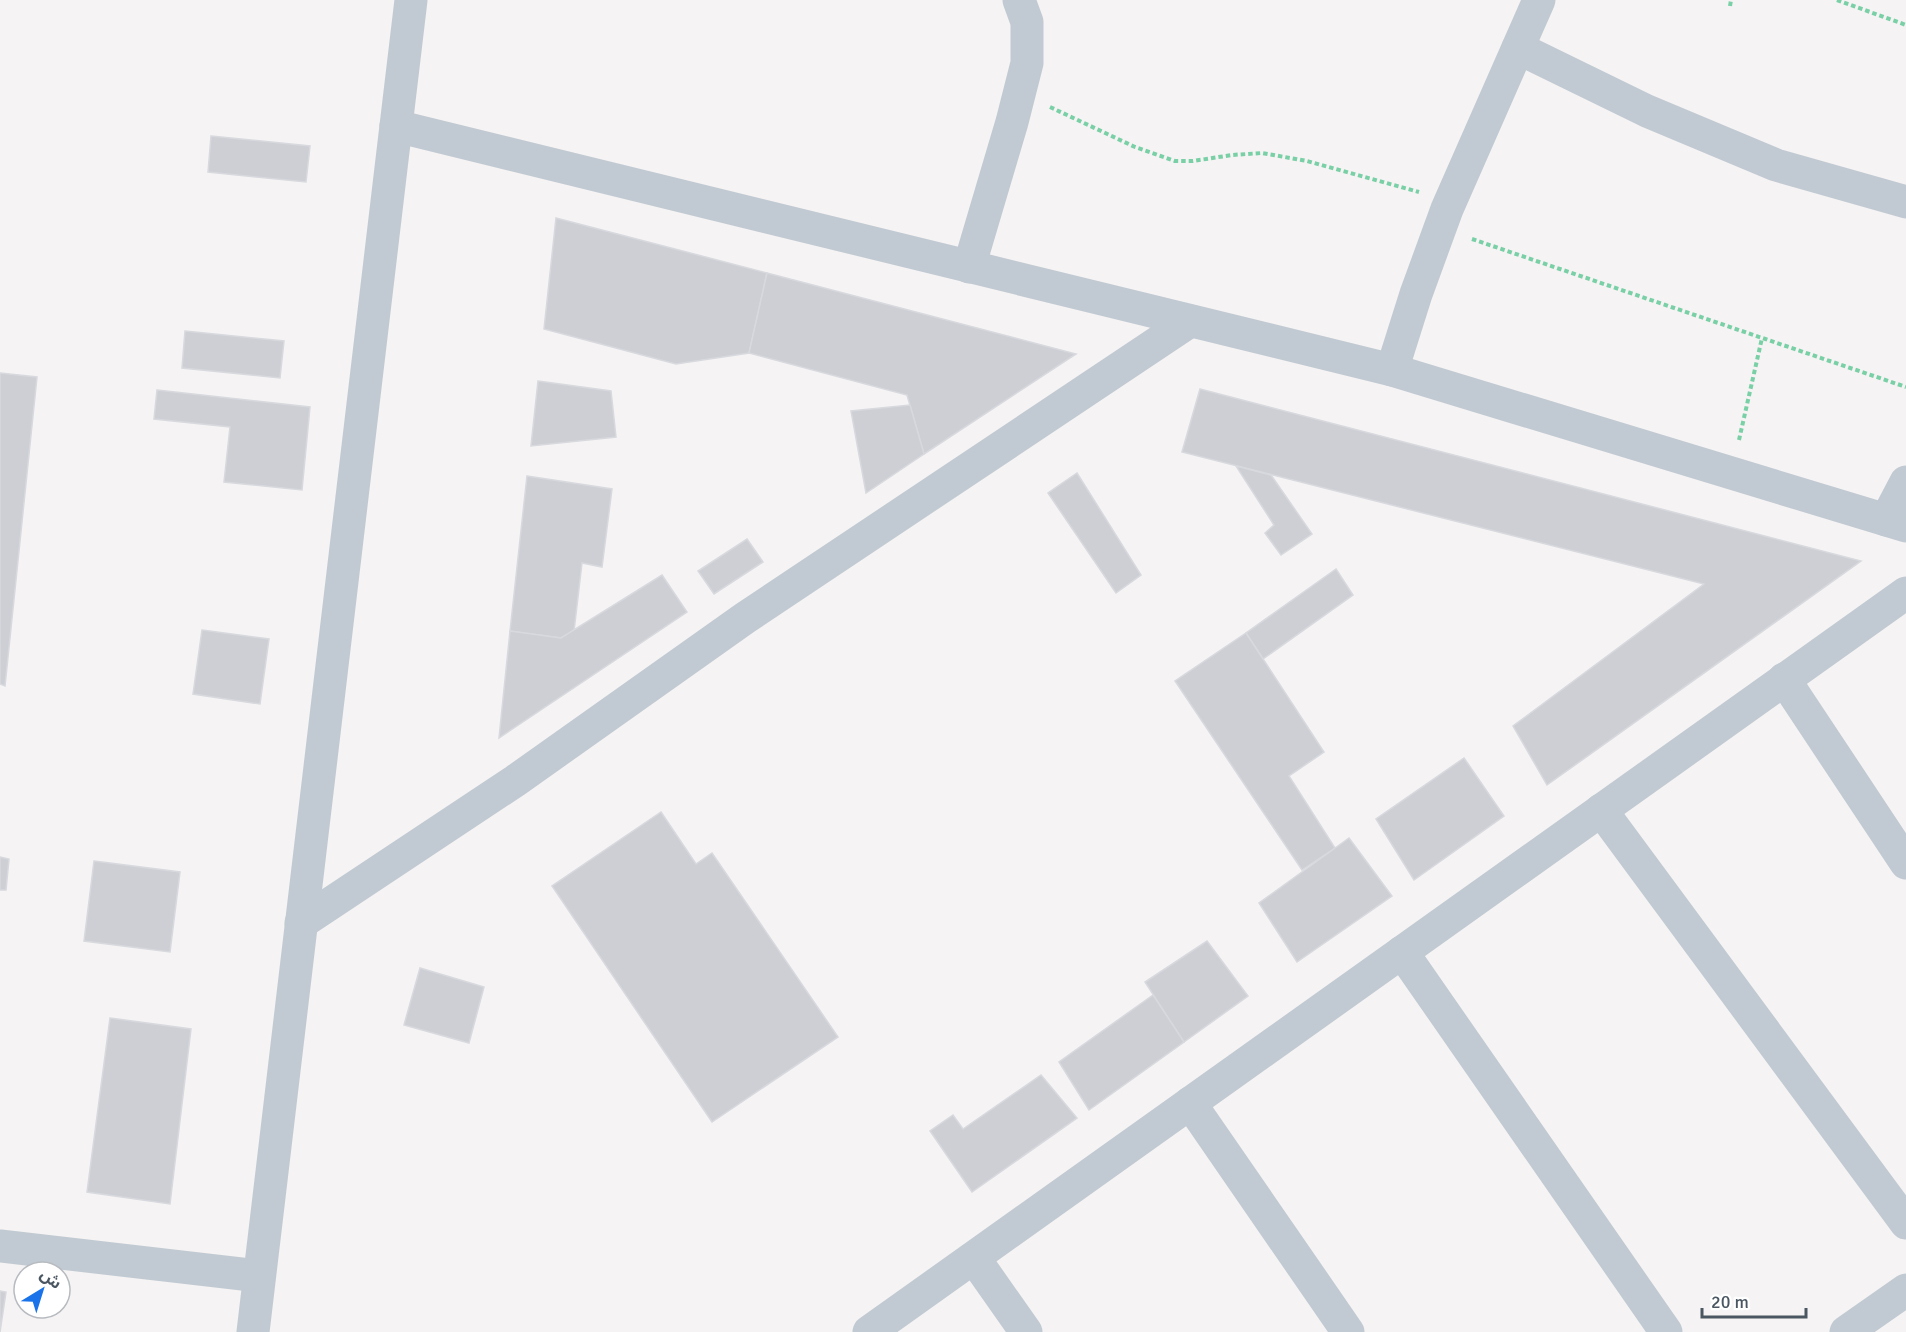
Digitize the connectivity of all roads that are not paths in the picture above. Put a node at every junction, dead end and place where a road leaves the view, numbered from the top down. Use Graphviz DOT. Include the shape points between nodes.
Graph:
graph roads {
  1 [pos="411,0"];
  2 [pos="1539,0"];
  3 [pos="1022,1"];
  4 [pos="1518,48"];
  5 [pos="396,126"];
  6 [pos="1906,202"];
  7 [pos="969,267"];
  8 [pos="1190,321"];
  9 [pos="1392,370"];
  10 [pos="1906,482"];
  11 [pos="1896,523"];
  12 [pos="1901,606"];
  13 [pos="1784,679"];
  14 [pos="1601,810"];
  15 [pos="1906,863"];
  16 [pos="301,922"];
  17 [pos="1402,952"];
  18 [pos="1190,1104"];
  19 [pos="1906,1223"];
  20 [pos="0,1246"];
  21 [pos="974,1258"];
  22 [pos="259,1276"];
  23 [pos="1906,1290"];
  24 [pos="253,1332"];
  25 [pos="869,1332"];
  26 [pos="1026,1332"];
  27 [pos="1348,1332"];
  28 [pos="1666,1332"];
  29 [pos="1846,1332"];
  1 -- 5 [label="street"];
  2 -- 4 [label="street"];
  3 -- 7 [label="street" via="1027,22 1027,63"];
  4 -- 6 [label="street" via="1647,111 1776,165"];
  4 -- 9 [label="street" via="1446,214"];
  5 -- 7 [label="street"];
  5 -- 16 [label="street"];
  7 -- 8 [label="street"];
  8 -- 9 [label="street"];
  8 -- 16 [label="street" via="745,618 515,781"];
  9 -- 11 [label="street"];
  10 -- 11 [label="street"];
  12 -- 13 [label="street"];
  13 -- 14 [label="street"];
  13 -- 15 [label="street"];
  14 -- 17 [label="street"];
  14 -- 19 [label="street"];
  16 -- 22 [label="street"];
  17 -- 18 [label="street"];
  17 -- 28 [label="street"];
  18 -- 21 [label="street"];
  18 -- 27 [label="street"];
  20 -- 22 [label="street"];
  21 -- 25 [label="street"];
  21 -- 26 [label="street"];
  22 -- 24 [label="street"];
  23 -- 29 [label="street"];
}
